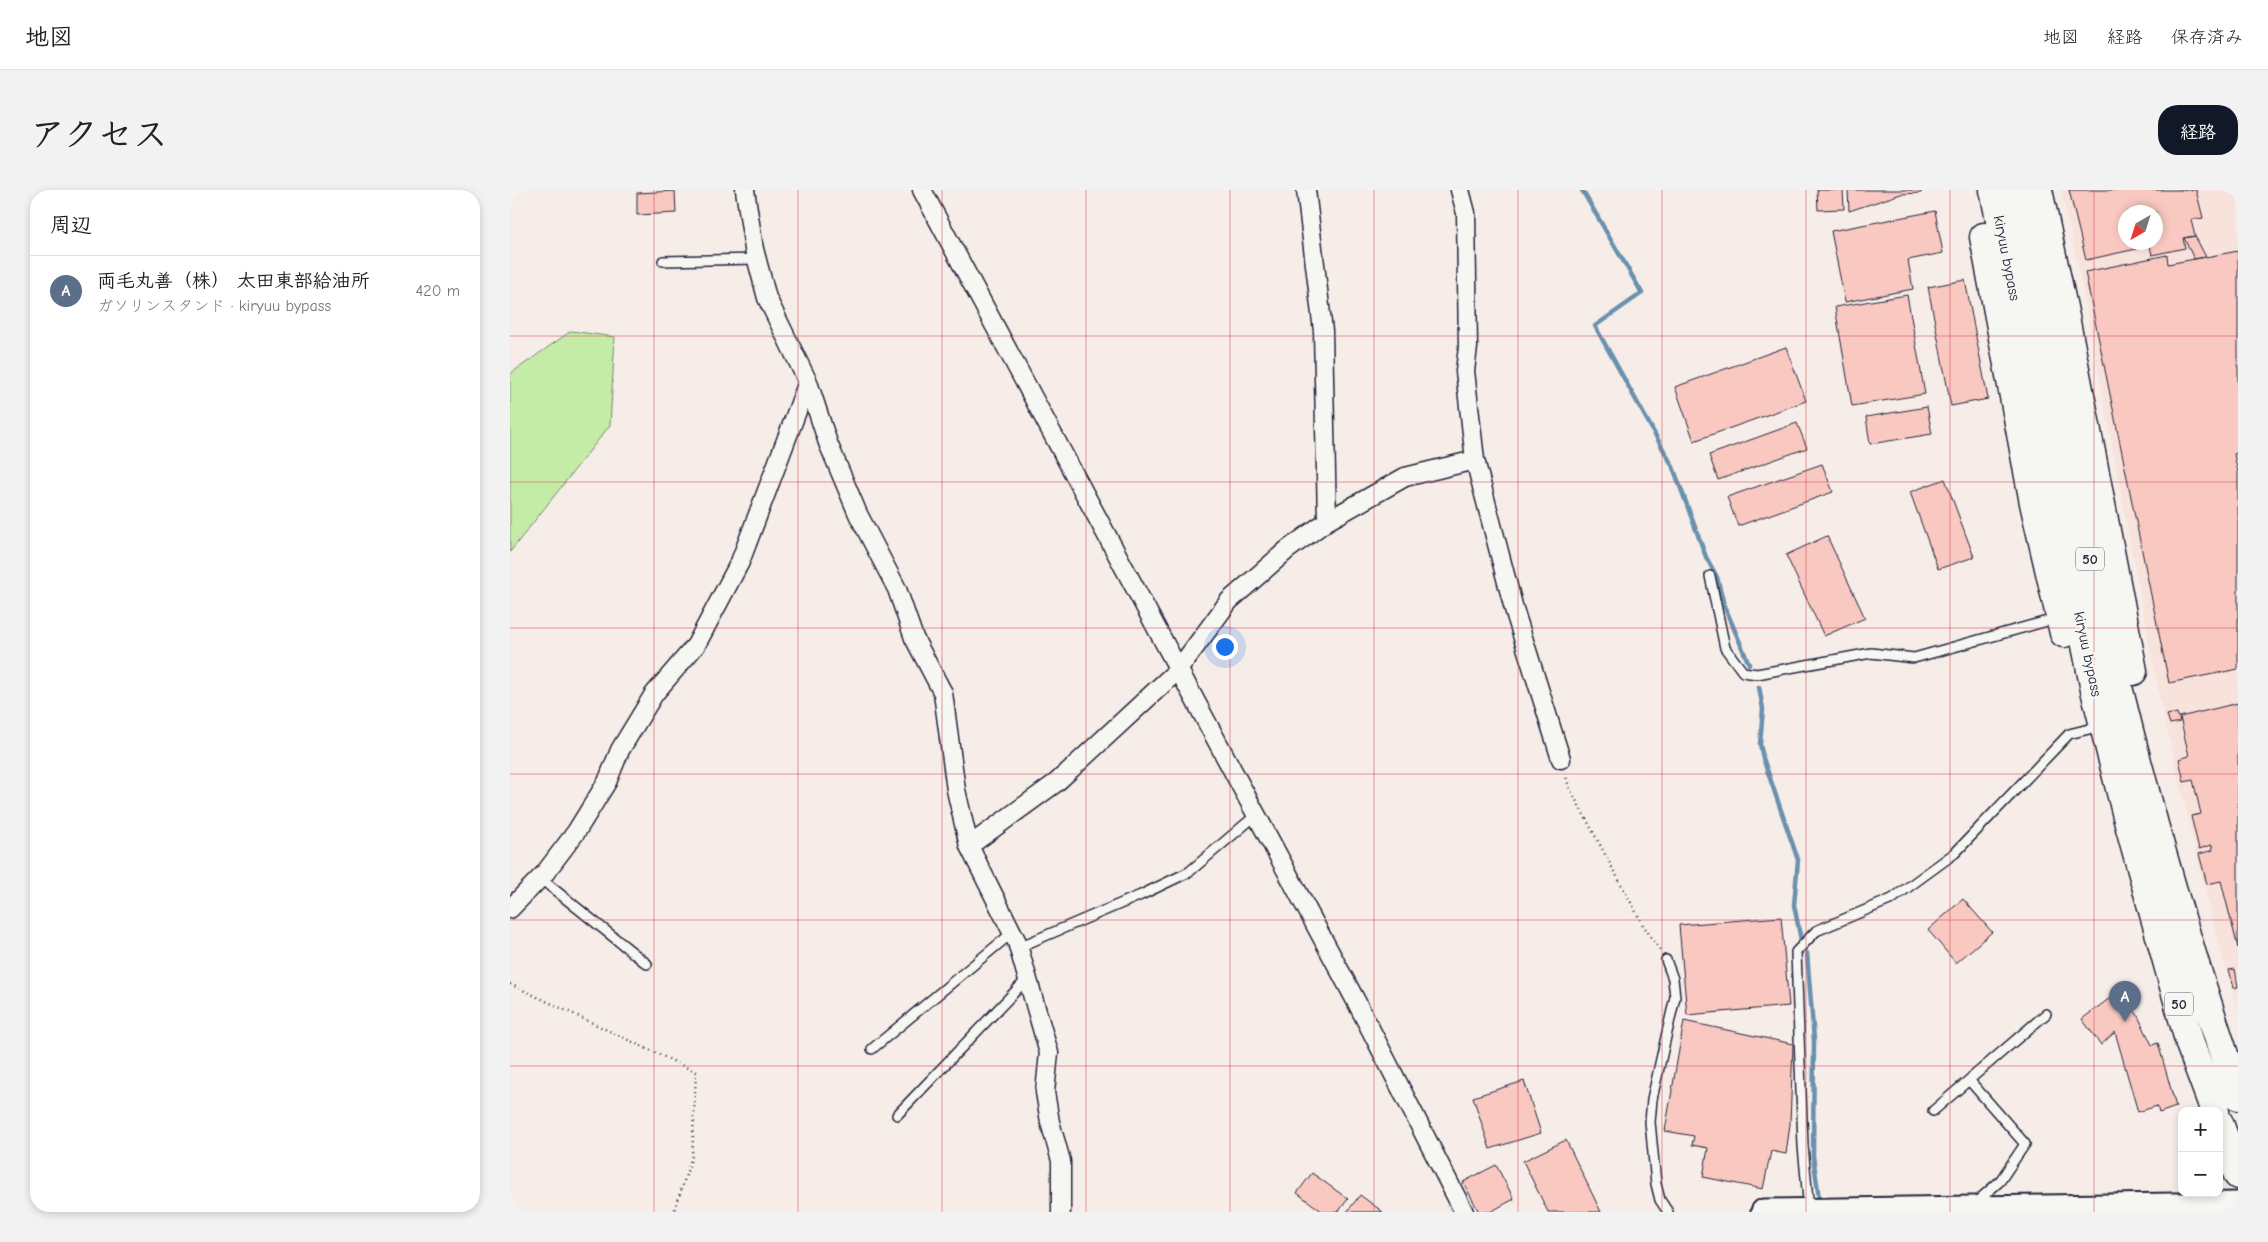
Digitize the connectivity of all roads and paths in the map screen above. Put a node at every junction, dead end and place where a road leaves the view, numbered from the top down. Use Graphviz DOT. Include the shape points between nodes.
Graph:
graph roads {
  1 [pos="745,190"];
  2 [pos="922,190"];
  3 [pos="1306,190"];
  4 [pos="1460,190"];
  5 [pos="1976,190"];
  6 [pos="1994,190"];
  7 [pos="2017,190"];
  8 [pos="2038,190"];
  9 [pos="757,259"];
  10 [pos="663,261"];
  11 [pos="808,382"];
  12 [pos="1475,460"];
  13 [pos="1327,521"];
  14 [pos="1710,576"];
  15 [pos="2061,618"];
  16 [pos="1178,670"];
  17 [pos="2089,729"];
  18 [pos="1561,759"];
  19 [pos="1256,815"];
  20 [pos="969,846"];
  21 [pos="540,878"];
  22 [pos="2149,895"];
  23 [pos="510,909"];
  24 [pos="2182,923"];
  25 [pos="1016,939"];
  26 [pos="1666,960"];
  27 [pos="647,964"];
  28 [pos="1028,978"];
  29 [pos="510,984"];
  30 [pos="2046,1014"];
  31 [pos="872,1048"];
  32 [pos="1969,1080"];
  33 [pos="2238,1096"];
  34 [pos="2214,1107"];
  35 [pos="1933,1111"];
  36 [pos="897,1114"];
  37 [pos="2223,1134"];
  38 [pos="2238,1175"];
  39 [pos="2238,1205"];
  40 [pos="1968,1209"];
  41 [pos="1809,1211"];
  42 [pos="674,1212"];
  43 [pos="1061,1212"];
  44 [pos="1464,1212"];
  45 [pos="1668,1212"];
  46 [pos="1764,1212"];
  1 -- 9 [label="street"];
  2 -- 16 [label="street"];
  3 -- 13 [label="street" via="1323,331"];
  4 -- 12 [label="street" via="1466,213 1468,346 1465,371"];
  5 -- 15 [label="highway, 50" via="2034,504"];
  6 -- 22 [label="highway, kiryuu bypass / 50" via="2095,690"];
  7 -- 24 [label="highway, kiryuu bypass / 50" via="2118,686"];
  8 -- 24 [label="highway, 50" via="2141,714 2168,831"];
  9 -- 10 [label="lane"];
  9 -- 11 [label="street" via="767,298"];
  11 -- 20 [label="street" via="828,443 854,505 897,589 914,638 943,694 956,790"];
  11 -- 21 [label="street" via="740,562 696,645 654,694 581,824"];
  12 -- 13 [label="street" via="1406,477"];
  12 -- 18 [label="street" via="1514,610"];
  13 -- 16 [label="street" via="1287,550 1229,601"];
  14 -- 15 [label="lane" via="1725,648 1743,672 1757,674 1870,653 1914,658"];
  15 -- 17 [label="highway, 50"];
  16 -- 19 [label="street"];
  16 -- 20 [label="street" via="1056,782"];
  17 -- 22 [label="highway, 50" via="2116,824"];
  17 -- 41 [label="lane" via="2069,734 1954,853 1892,899 1816,931 1796,952 1803,1146"];
  18 -- 26 [label="path" via="1568,787 1643,925"];
  19 -- 25 [label="lane" via="1189,872 1141,895"];
  19 -- 44 [label="street"];
  20 -- 25 [label="street"];
  21 -- 23 [label="street"];
  21 -- 27 [label="lane"];
  22 -- 34 [label="highway, kiryuu bypass / 50" via="2190,1044"];
  24 -- 33 [label="highway, kiryuu bypass / 50"];
  25 -- 28 [label="street"];
  25 -- 31 [label="lane"];
  26 -- 45 [label="lane" via="1675,997 1652,1099 1650,1122 1656,1184 1660,1200"];
  28 -- 36 [label="lane"];
  28 -- 43 [label="street" via="1049,1053 1045,1092 1061,1162"];
  29 -- 42 [label="path" via="696,1072 692,1156"];
  30 -- 32 [label="lane"];
  32 -- 35 [label="lane"];
  32 -- 40 [label="lane" via="2025,1144 2000,1181"];
  37 -- 38 [label="highway"];
  39 -- 40 [label="street"];
  40 -- 41 [label="street"];
  41 -- 46 [label="street"];
}
